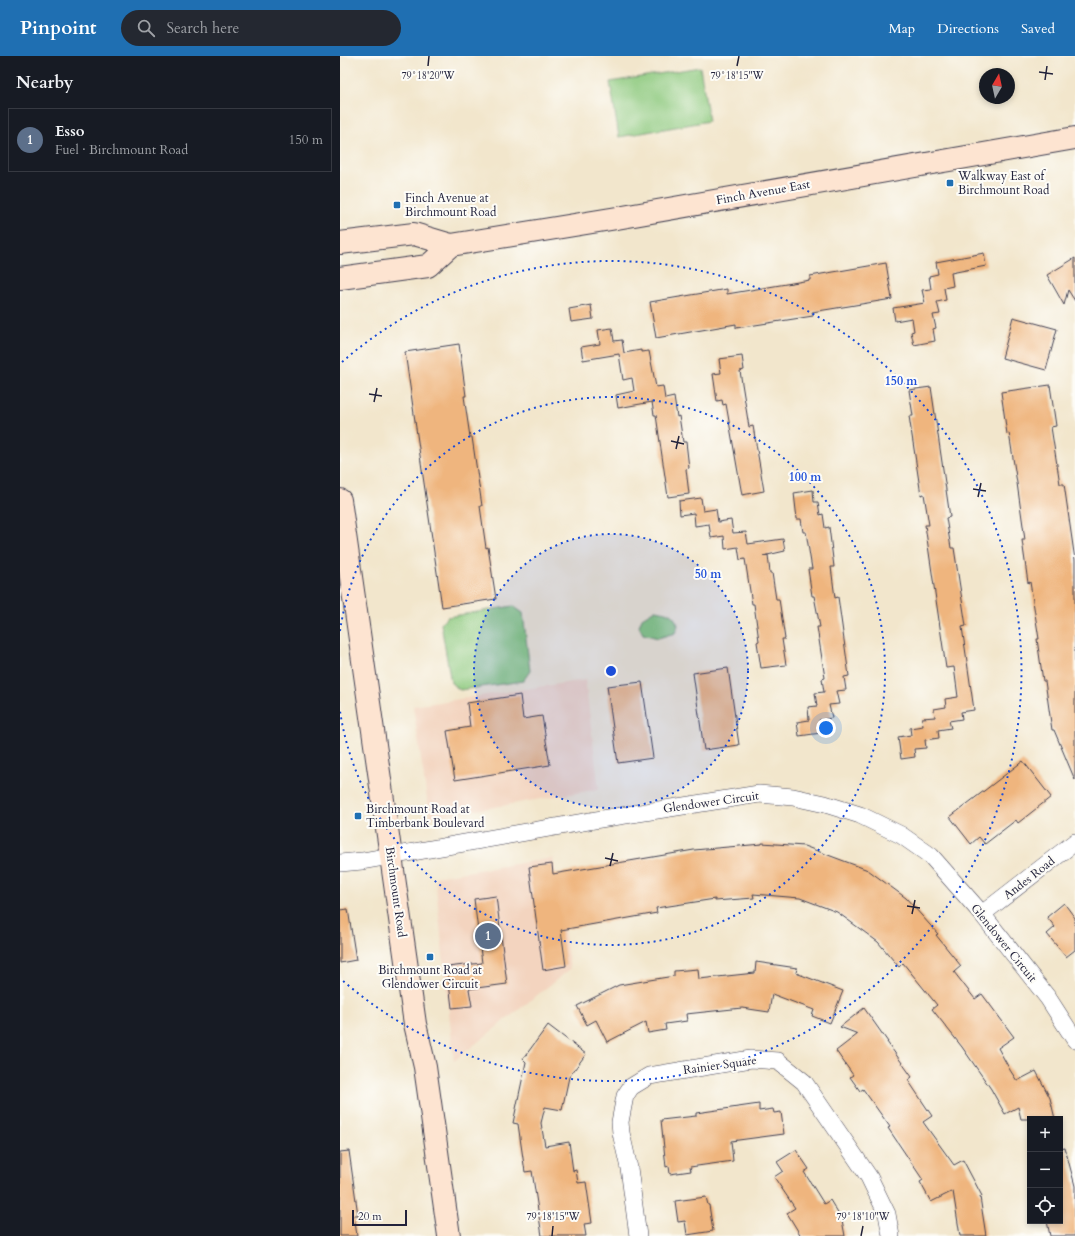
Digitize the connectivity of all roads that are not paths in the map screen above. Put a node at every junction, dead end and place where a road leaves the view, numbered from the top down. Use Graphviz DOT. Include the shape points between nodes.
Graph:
graph roads {
  1 [pos="1075,138"];
  2 [pos="340,244"];
  3 [pos="451,245"];
  4 [pos="340,278"];
  5 [pos="340,500"];
  6 [pos="1075,842"];
  7 [pos="391,856"];
  8 [pos="340,863"];
  9 [pos="982,914"];
  10 [pos="1075,1040"];
  11 [pos="450,1236"];
  12 [pos="638,1236"];
  13 [pos="891,1236"];
  1 -- 3 [label="main road, Finch Avenue East"];
  2 -- 3 [label="main road, Finch Avenue East" via="414,234"];
  3 -- 4 [label="main road" via="428,266"];
  5 -- 7 [label="main road, Birchmount Road"];
  6 -- 9 [label="street, Andes Road"];
  7 -- 8 [label="street, Glendower Circuit"];
  7 -- 9 [label="street, Glendower Circuit" via="759,794 793,797 860,815 901,835 931,856"];
  7 -- 11 [label="main road, Birchmount Road" via="415,1024 425,1067"];
  9 -- 10 [label="street, Glendower Circuit" via="1048,998"];
  12 -- 13 [label="street, Rainier Square" via="629,1168 621,1133 624,1096 631,1087 649,1076 751,1059 778,1061 804,1082 869,1177 887,1214"];
}
